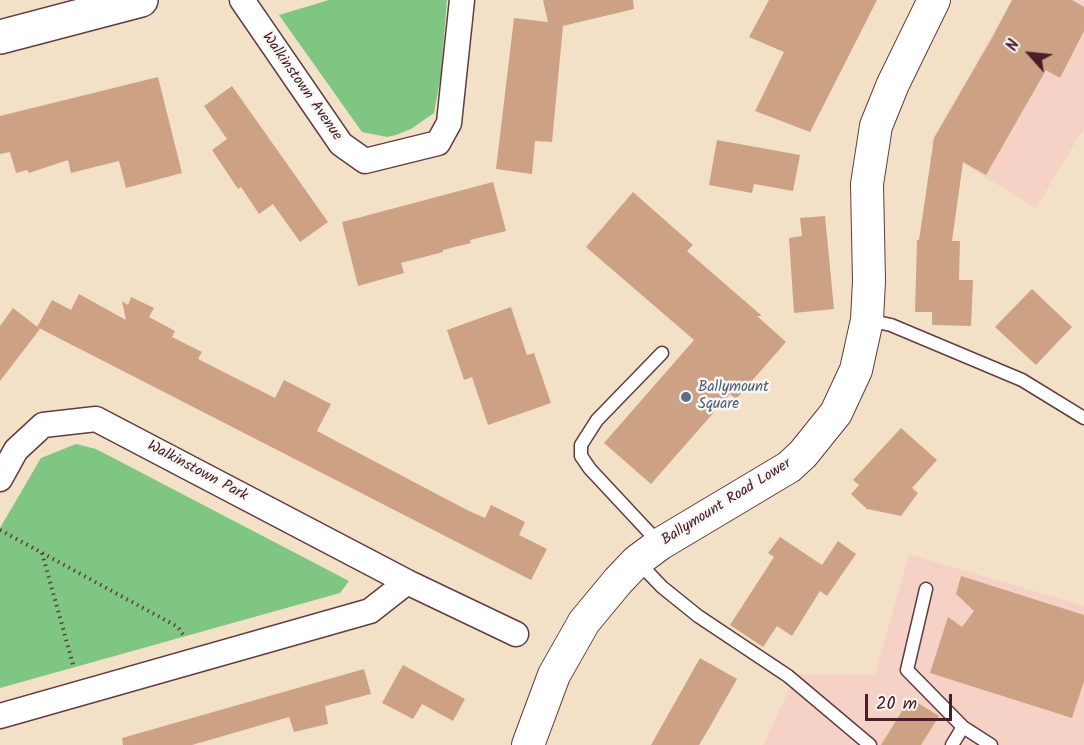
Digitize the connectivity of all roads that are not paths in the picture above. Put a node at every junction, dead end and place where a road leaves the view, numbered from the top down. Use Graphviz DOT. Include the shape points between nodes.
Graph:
graph roads {
  1 [pos="141,0"];
  2 [pos="242,0"];
  3 [pos="462,0"];
  4 [pos="934,0"];
  5 [pos="0,37"];
  6 [pos="867,320"];
  7 [pos="662,353"];
  8 [pos="1084,418"];
  9 [pos="0,479"];
  10 [pos="648,552"];
  11 [pos="407,582"];
  12 [pos="926,589"];
  13 [pos="516,634"];
  14 [pos="0,716"];
  15 [pos="963,727"];
  16 [pos="528,745"];
  17 [pos="870,745"];
  18 [pos="952,745"];
  19 [pos="991,745"];
  1 -- 5 [label="main road"];
  2 -- 3 [label="street, Walkinstown Avenue" via="341,144 364,161 438,143 449,123"];
  4 -- 6 [label="street, Ballymount Road Lower" via="876,126 867,184"];
  6 -- 8 [label="lane" via="891,325 1022,380"];
  6 -- 10 [label="street, Ballymount Road Lower" via="856,370 846,394 803,454 767,482"];
  7 -- 10 [label="lane" via="597,420 581,445 581,456"];
  9 -- 11 [label="street, Walkinstown Park" via="16,450 43,425 96,419"];
  10 -- 16 [label="street, Ballymount Road Lower" via="584,622 554,675"];
  10 -- 17 [label="lane" via="662,587 788,676"];
  11 -- 13 [label="street, Walkinstown Park"];
  11 -- 14 [label="street" via="370,611"];
  12 -- 15 [label="lane" via="907,670"];
  15 -- 18 [label="lane"];
  15 -- 19 [label="lane"];
}
